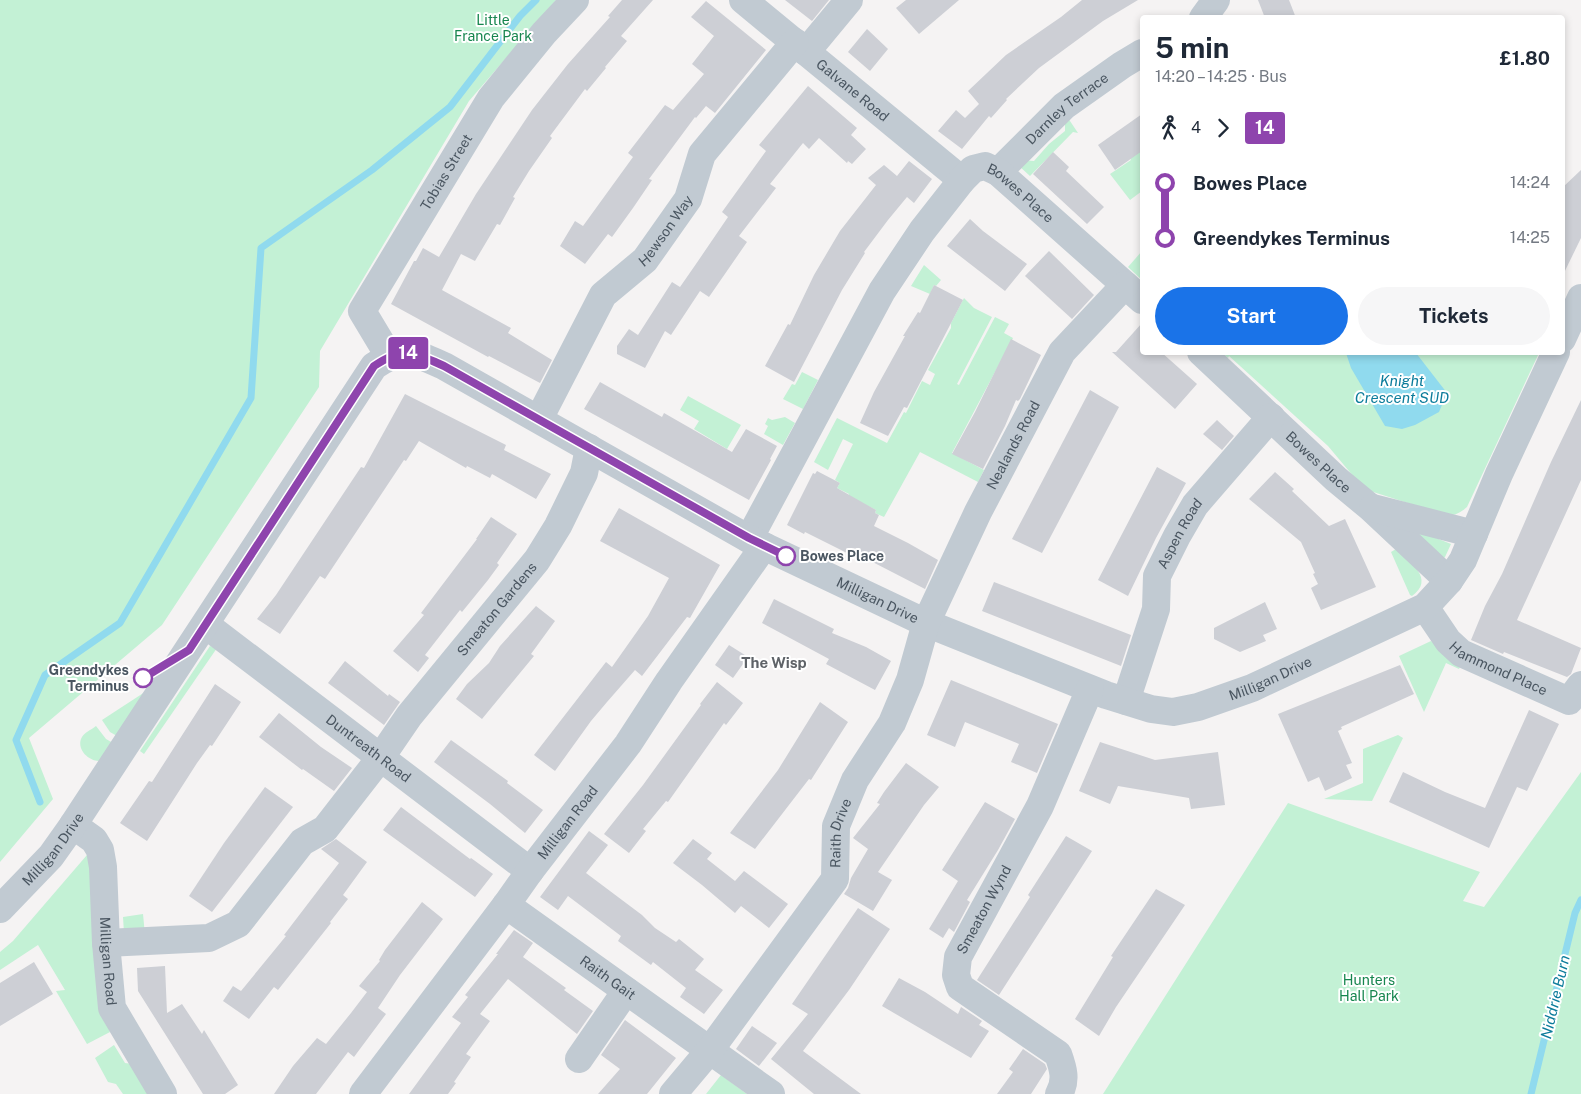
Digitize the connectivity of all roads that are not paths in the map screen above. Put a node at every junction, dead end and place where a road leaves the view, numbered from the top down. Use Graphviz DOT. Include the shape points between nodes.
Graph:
graph roads {
  1 [pos="575,0"];
  2 [pos="744,0"];
  3 [pos="849,0"];
  4 [pos="1216,0"];
  5 [pos="1205,15"];
  6 [pos="801,47"];
  7 [pos="1140,54"];
  8 [pos="998,172"];
  9 [pos="962,180"];
  10 [pos="1134,292"];
  11 [pos="1574,299"];
  12 [pos="1567,340"];
  13 [pos="1205,355"];
  14 [pos="1559,355"];
  15 [pos="389,356"];
  16 [pos="1271,417"];
  17 [pos="539,419"];
  18 [pos="589,448"];
  19 [pos="1371,508"];
  20 [pos="1474,534"];
  21 [pos="757,542"];
  22 [pos="1449,581"];
  23 [pos="1425,607"];
  24 [pos="926,623"];
  25 [pos="206,624"];
  26 [pos="1581,685"];
  27 [pos="1090,689"];
  28 [pos="1126,702"];
  29 [pos="381,757"];
  30 [pos="74,825"];
  31 [pos="530,871"];
  32 [pos="506,905"];
  33 [pos="0,909"];
  34 [pos="106,943"];
  35 [pos="626,991"];
  36 [pos="710,1050"];
  37 [pos="580,1058"];
  38 [pos="163,1094"];
  39 [pos="364,1094"];
  40 [pos="673,1094"];
  41 [pos="772,1094"];
  42 [pos="1059,1094"];
  1 -- 15 [label="street, Tobias Street" via="490,98 362,310"];
  2 -- 6 [label="street, Galvane Road"];
  3 -- 6 [label="street, Hewson Way"];
  4 -- 5 [label="street"];
  6 -- 9 [label="street, Galvane Road"];
  6 -- 17 [label="street, Hewson Way" via="702,154 688,199 645,260 603,295"];
  7 -- 8 [label="street, Darnley Terrace" via="1064,106"];
  8 -- 9 [label="street, Bowes Place" via="985,166 973,169"];
  8 -- 10 [label="street, Bowes Place"];
  9 -- 21 [label="street, Bowes Place" via="922,231 882,291"];
  10 -- 24 [label="street, Nealands Road" via="1062,352 978,512"];
  11 -- 12 [label="street, Milligan Drive"];
  13 -- 16 [label="street, Bowes Place"];
  14 -- 20 [label="street, Milligan Drive" via="1499,474"];
  15 -- 17 [label="street, Milligan Drive" via="401,352 415,353"];
  15 -- 25 [label="street" via="374,366 363,382"];
  16 -- 19 [label="street, Bowes Place"];
  16 -- 28 [label="street, Aspen Road" via="1195,505 1156,576 1156,610"];
  17 -- 18 [label="street, Milligan Drive"];
  18 -- 21 [label="street, Milligan Drive"];
  18 -- 29 [label="street, Smeaton Gardens" via="584,473 537,560 409,716"];
  19 -- 20 [label="street, Bowes Place"];
  19 -- 22 [label="street, Bowes Place"];
  20 -- 22 [label="street, Milligan Drive"];
  21 -- 24 [label="street, Milligan Drive"];
  21 -- 31 [label="street, Milligan Road" via="628,744"];
  22 -- 23 [label="street, Milligan Drive"];
  23 -- 26 [label="street, Hammond Place" via="1448,641 1462,653 1569,701"];
  23 -- 28 [label="street, Milligan Drive" via="1252,688 1198,707 1173,712"];
  24 -- 27 [label="street, Milligan Drive"];
  24 -- 36 [label="street, Raith Drive" via="910,680 892,723 855,780 836,826 835,879"];
  25 -- 29 [label="street, Duntreath Road"];
  25 -- 30 [label="street, Milligan Drive"];
  27 -- 28 [label="street, Milligan Drive"];
  27 -- 42 [label="street, Smeaton Wynd" via="1040,806 958,957 956,975 960,987 1058,1054 1064,1071"];
  29 -- 31 [label="street, Duntreath Road"];
  29 -- 34 [label="street, Smeaton Gardens" via="325,829 302,842 238,924 209,938"];
  30 -- 33 [label="street, Milligan Drive" via="51,856"];
  30 -- 34 [label="street, Milligan Road" via="94,840 100,850"];
  31 -- 32 [label="street, Milligan Road"];
  32 -- 35 [label="street, Raith Gait"];
  32 -- 39 [label="street, Milligan Road"];
  34 -- 38 [label="street, Milligan Road" via="112,1008"];
  35 -- 36 [label="street, Raith Gait"];
  35 -- 37 [label="street"];
  36 -- 40 [label="street, Raith Drive"];
  36 -- 41 [label="street, Raith Gait"];
}
